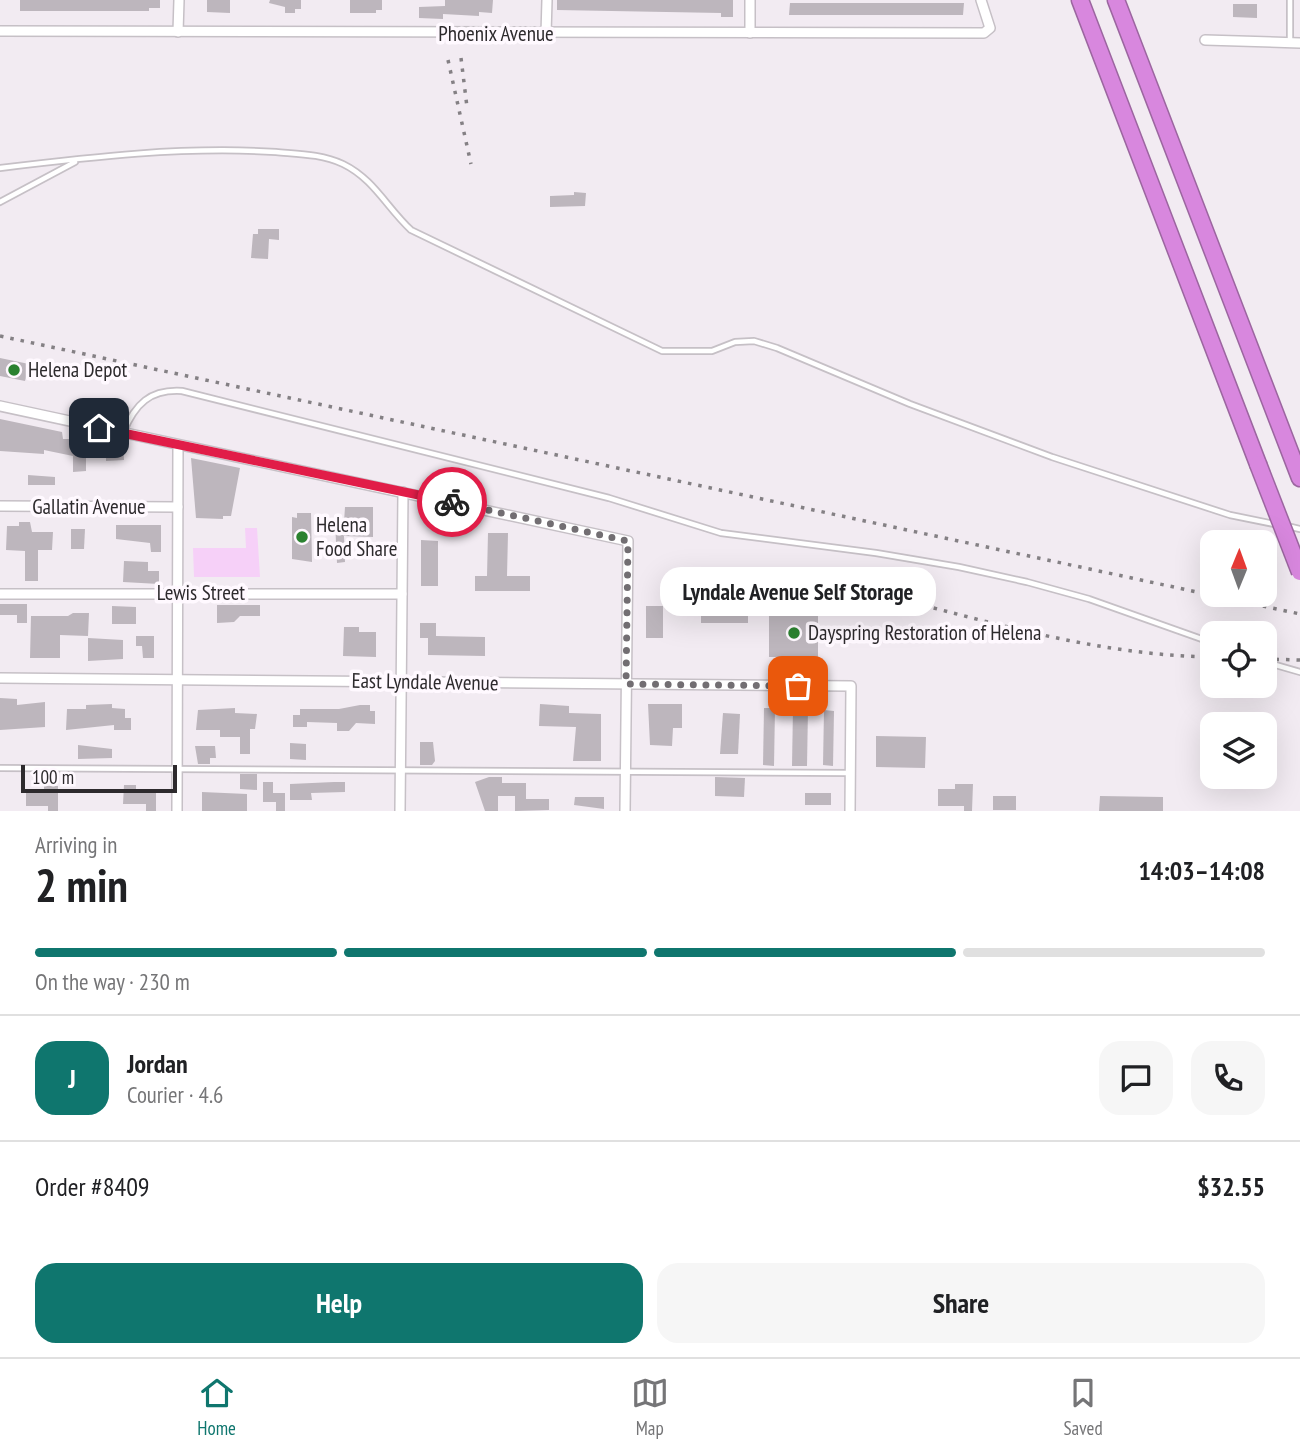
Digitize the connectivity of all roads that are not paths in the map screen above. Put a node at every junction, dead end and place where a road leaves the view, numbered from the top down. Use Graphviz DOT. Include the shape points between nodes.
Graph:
graph roads {
  1 [pos="179,0"];
  2 [pos="547,0"];
  3 [pos="750,0"];
  4 [pos="981,0"];
  5 [pos="1080,0"];
  6 [pos="1116,0"];
  7 [pos="1290,0"];
  8 [pos="0,32"];
  9 [pos="178,32"];
  10 [pos="750,33"];
  11 [pos="546,34"];
  12 [pos="1206,40"];
  13 [pos="1295,43"];
  14 [pos="79,160"];
  15 [pos="0,168"];
  16 [pos="0,202"];
  17 [pos="0,406"];
  18 [pos="123,433"];
  19 [pos="178,444"];
  20 [pos="1299,475"];
  21 [pos="403,492"];
  22 [pos="0,506"];
  23 [pos="178,507"];
  24 [pos="1300,529"];
  25 [pos="1300,572"];
  26 [pos="177,593"];
  27 [pos="0,594"];
  28 [pos="402,594"];
  29 [pos="1200,638"];
  30 [pos="1277,666"];
  31 [pos="1300,673"];
  32 [pos="0,678"];
  33 [pos="177,679"];
  34 [pos="402,682"];
  35 [pos="626,684"];
  36 [pos="0,768"];
  37 [pos="177,768"];
  38 [pos="400,771"];
  39 [pos="624,773"];
  40 [pos="850,773"];
  41 [pos="177,811"];
  42 [pos="400,811"];
  43 [pos="625,811"];
  44 [pos="850,811"];
  1 -- 9 [label="street"];
  2 -- 11 [label="street"];
  3 -- 10 [label="street"];
  4 -- 10 [label="street, Phoenix Avenue" via="990,28 984,33"];
  5 -- 25 [label="highway, bridge"];
  6 -- 20 [label="highway"];
  7 -- 13 [label="lane"];
  8 -- 9 [label="street, Phoenix Avenue"];
  9 -- 11 [label="street, Phoenix Avenue"];
  10 -- 11 [label="street, Phoenix Avenue"];
  12 -- 13 [label="street"];
  14 -- 15 [label="lane"];
  14 -- 16 [label="lane"];
  14 -- 24 [label="lane" via="197,150 324,157 369,182 411,230 662,351 712,351 735,342 766,345 1052,457 1230,515"];
  17 -- 18 [label="street"];
  18 -- 19 [label="street"];
  18 -- 29 [label="lane" via="131,414 151,394 183,391 597,495 720,533 876,553 1027,582"];
  19 -- 21 [label="street"];
  19 -- 23 [label="street"];
  21 -- 28 [label="street"];
  21 -- 35 [label="street" via="628,541"];
  22 -- 23 [label="street, Gallatin Avenue"];
  23 -- 26 [label="street"];
  26 -- 27 [label="street, Lewis Street"];
  26 -- 28 [label="street, Lewis Street"];
  26 -- 33 [label="street"];
  28 -- 34 [label="street"];
  30 -- 31 [label="lane"];
  32 -- 33 [label="street, East Lyndale Avenue"];
  33 -- 34 [label="street, East Lyndale Avenue"];
  33 -- 37 [label="street"];
  34 -- 35 [label="street, East Lyndale Avenue"];
  34 -- 38 [label="street"];
  35 -- 39 [label="street"];
  35 -- 40 [label="street, East Lyndale Avenue" via="851,686"];
  36 -- 37 [label="lane"];
  37 -- 38 [label="lane"];
  37 -- 41 [label="street"];
  38 -- 39 [label="lane"];
  38 -- 42 [label="street"];
  39 -- 40 [label="lane"];
  39 -- 43 [label="street"];
  40 -- 44 [label="street"];
}
